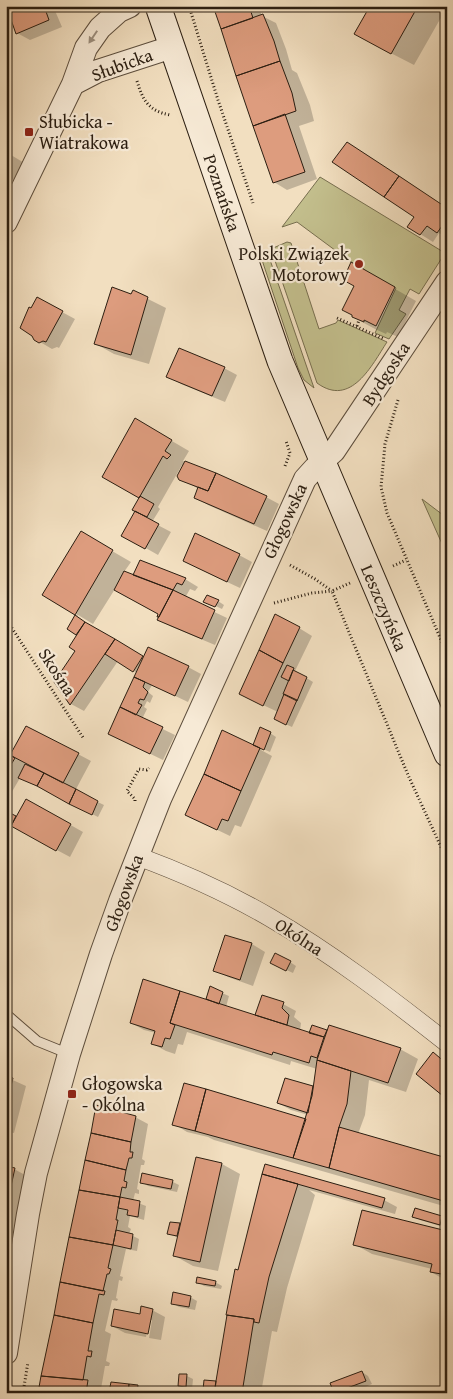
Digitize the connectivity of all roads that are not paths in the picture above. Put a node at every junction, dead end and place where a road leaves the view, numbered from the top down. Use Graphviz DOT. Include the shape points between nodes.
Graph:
graph roads {
  1 [pos="130,6"];
  2 [pos="158,6"];
  3 [pos="172,48"];
  4 [pos="73,84"];
  5 [pos="6,222"];
  6 [pos="447,282"];
  7 [pos="322,462"];
  8 [pos="447,754"];
  9 [pos="137,856"];
  10 [pos="6,1014"];
  11 [pos="447,1043"];
  12 [pos="69,1054"];
  13 [pos="6,1352"];
  1 -- 4 [label="street, Słubicka, one-way" via="109,19 92,38"];
  2 -- 3 [label="main road, Poznańska"];
  3 -- 4 [label="street, Słubicka" via="98,71"];
  3 -- 7 [label="main road, Poznańska" via="274,344"];
  4 -- 5 [label="street, Słubicka"];
  6 -- 7 [label="street, Bydgoska" via="334,451"];
  7 -- 8 [label="main road, Leszczyńska"];
  7 -- 9 [label="street, Głogowska" via="304,479"];
  9 -- 11 [label="street, Okólna" via="203,883 273,919 338,962"];
  9 -- 12 [label="street, Głogowska"];
  10 -- 12 [label="lane" via="37,1041"];
  12 -- 13 [label="street, Głogowska" via="34,1186"];
}
